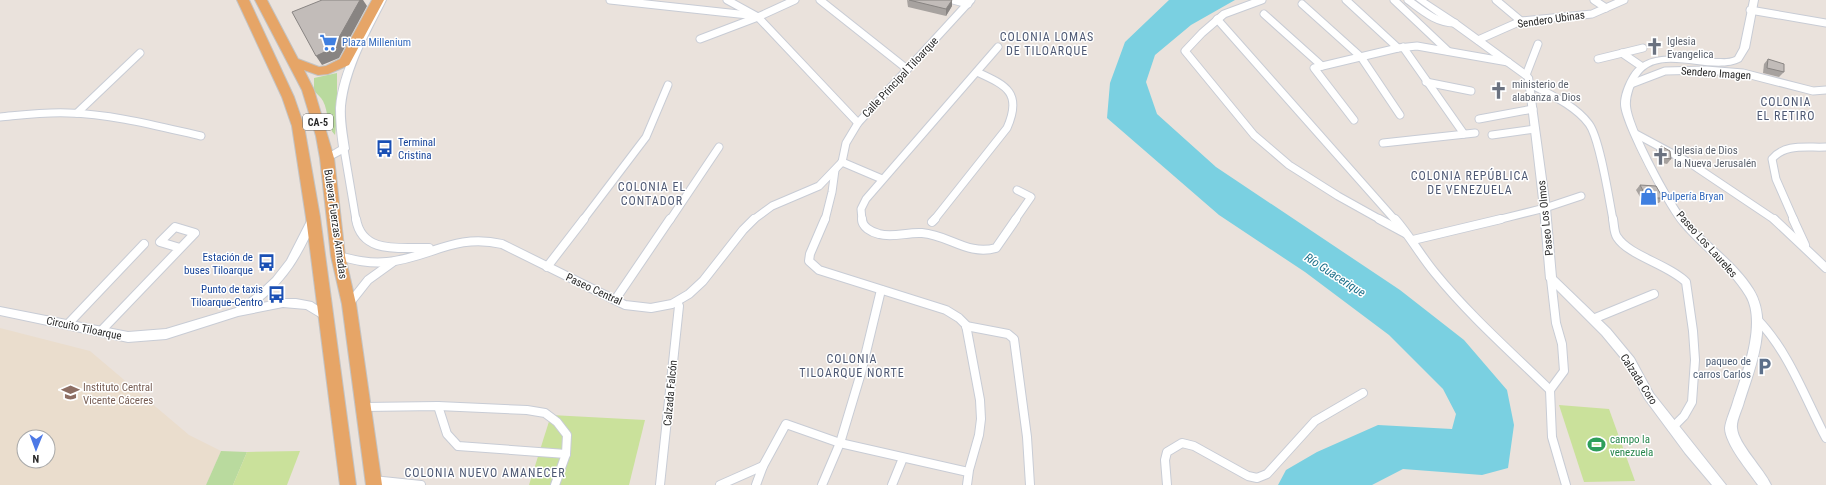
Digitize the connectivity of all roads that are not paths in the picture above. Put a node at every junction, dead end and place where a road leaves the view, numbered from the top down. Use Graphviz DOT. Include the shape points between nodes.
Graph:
graph roads {
  1 [pos="243,0"];
  2 [pos="261,0"];
  3 [pos="378,0"];
  4 [pos="382,0"];
  5 [pos="610,0"];
  6 [pos="727,0"];
  7 [pos="795,0"];
  8 [pos="820,0"];
  9 [pos="956,0"];
  10 [pos="1262,0"];
  11 [pos="1346,0"];
  12 [pos="1394,0"];
  13 [pos="1408,0"];
  14 [pos="1420,0"];
  15 [pos="1496,0"];
  16 [pos="1594,0"];
  17 [pos="1624,0"];
  18 [pos="1754,0"];
  19 [pos="970,2"];
  20 [pos="1302,4"];
  21 [pos="1606,8"];
  22 [pos="1750,10"];
  23 [pos="1264,14"];
  24 [pos="756,16"];
  25 [pos="1217,19"];
  26 [pos="1521,21"];
  27 [pos="1455,23"];
  28 [pos="1826,23"];
  29 [pos="700,40"];
  30 [pos="1478,40"];
  31 [pos="1538,44"];
  32 [pos="998,47"];
  33 [pos="1401,47"];
  34 [pos="1643,48"];
  35 [pos="140,53"];
  36 [pos="1448,53"];
  37 [pos="1622,53"];
  38 [pos="1361,57"];
  39 [pos="1598,59"];
  40 [pos="293,62"];
  41 [pos="1508,62"];
  42 [pos="1498,63"];
  43 [pos="1322,66"];
  44 [pos="1641,66"];
  45 [pos="907,69"];
  46 [pos="1517,69"];
  47 [pos="977,72"];
  48 [pos="1526,75"];
  49 [pos="1426,82"];
  50 [pos="1530,84"];
  51 [pos="1632,84"];
  52 [pos="668,85"];
  53 [pos="1826,90"];
  54 [pos="1471,91"];
  55 [pos="1533,109"];
  56 [pos="77,113"];
  57 [pos="1400,116"];
  58 [pos="0,117"];
  59 [pos="1479,119"];
  60 [pos="1354,120"];
  61 [pos="858,123"];
  62 [pos="1535,128"];
  63 [pos="1475,133"];
  64 [pos="1464,134"];
  65 [pos="1636,134"];
  66 [pos="1492,135"];
  67 [pos="201,136"];
  68 [pos="1383,144"];
  69 [pos="719,147"];
  70 [pos="1826,148"];
  71 [pos="344,149"];
  72 [pos="327,158"];
  73 [pos="842,162"];
  74 [pos="835,170"];
  75 [pos="882,179"];
  76 [pos="1017,190"];
  77 [pos="1581,196"];
  78 [pos="1545,208"];
  79 [pos="313,217"];
  80 [pos="932,222"];
  81 [pos="1411,238"];
  82 [pos="144,244"];
  83 [pos="180,248"];
  84 [pos="436,248"];
  85 [pos="1806,249"];
  86 [pos="338,256"];
  87 [pos="394,261"];
  88 [pos="547,267"];
  89 [pos="1826,268"];
  90 [pos="1551,279"];
  91 [pos="882,290"];
  92 [pos="1654,294"];
  93 [pos="615,300"];
  94 [pos="677,302"];
  95 [pos="349,304"];
  96 [pos="0,311"];
  97 [pos="238,312"];
  98 [pos="326,317"];
  99 [pos="1593,319"];
  100 [pos="1757,319"];
  101 [pos="67,325"];
  102 [pos="966,326"];
  103 [pos="100,332"];
  104 [pos="1550,390"];
  105 [pos="1363,393"];
  106 [pos="438,406"];
  107 [pos="364,407"];
  108 [pos="1672,428"];
  109 [pos="1826,438"];
  110 [pos="840,443"];
  111 [pos="566,454"];
  112 [pos="903,458"];
  113 [pos="763,466"];
  114 [pos="968,472"];
  115 [pos="374,482"];
  116 [pos="396,484"];
  117 [pos="348,485"];
  118 [pos="422,485"];
  119 [pos="555,485"];
  120 [pos="660,485"];
  121 [pos="720,485"];
  122 [pos="756,485"];
  123 [pos="822,485"];
  124 [pos="892,485"];
  125 [pos="967,485"];
  126 [pos="1030,485"];
  127 [pos="1167,485"];
  128 [pos="1566,485"];
  129 [pos="1720,485"];
  130 [pos="1765,485"];
  1 -- 79 [label="highway, Bulevar Fuerzas Armadas / CA-5" via="288,97 298,126"];
  2 -- 40 [label="highway, Bulevar Fuerzas Armadas / CA-5"];
  3 -- 40 [label="highway" via="345,62 328,70 318,71"];
  4 -- 71 [label="street" via="356,54 344,88 341,124"];
  5 -- 24 [label="street"];
  6 -- 24 [label="street"];
  7 -- 24 [label="street"];
  8 -- 45 [label="street"];
  9 -- 19 [label="street"];
  10 -- 25 [label="street"];
  11 -- 33 [label="street"];
  12 -- 36 [label="street"];
  13 -- 27 [label="street" via="1437,21"];
  14 -- 27 [label="street"];
  15 -- 26 [label="street"];
  16 -- 21 [label="street"];
  17 -- 21 [label="street, Sendero Ubinas"];
  18 -- 22 [label="street"];
  19 -- 45 [label="street, Calle Principal Tiloarque"];
  20 -- 38 [label="street"];
  21 -- 26 [label="street, Sendero Ubinas" via="1592,14"];
  22 -- 28 [label="street"];
  22 -- 44 [label="street" via="1743,52 1739,59 1732,62 1662,59"];
  23 -- 43 [label="street"];
  24 -- 29 [label="street"];
  24 -- 61 [label="street"];
  25 -- 81 [label="street" via="1350,166"];
  25 -- 81 [label="street" via="1185,51 1254,135 1289,164 1325,188"];
  26 -- 30 [label="street, Sendero Ubinas"];
  27 -- 30 [label="street"];
  30 -- 41 [label="street"];
  31 -- 48 [label="street"];
  32 -- 47 [label="street"];
  33 -- 36 [label="street"];
  33 -- 38 [label="street"];
  33 -- 49 [label="street"];
  34 -- 37 [label="street"];
  35 -- 56 [label="street"];
  36 -- 42 [label="street"];
  37 -- 39 [label="street"];
  37 -- 44 [label="street"];
  38 -- 43 [label="street"];
  38 -- 57 [label="street"];
  40 -- 72 [label="highway, Bulevar Fuerzas Armadas / CA-5" via="308,90"];
  41 -- 42 [label="street"];
  41 -- 46 [label="street"];
  42 -- 46 [label="street"];
  43 -- 60 [label="street" via="1314,68"];
  44 -- 51 [label="street, Paseo Los Laureles"];
  45 -- 61 [label="street, Calle Principal Tiloarque"];
  46 -- 48 [label="street"];
  47 -- 75 [label="street"];
  47 -- 80 [label="street" via="1005,85 1012,100 1011,120"];
  48 -- 50 [label="street, Paseo Los Olmos"];
  49 -- 54 [label="street"];
  49 -- 64 [label="street"];
  50 -- 55 [label="street, Paseo Los Olmos"];
  50 -- 108 [label="street" via="1565,102 1589,124 1597,146 1617,237 1630,249 1675,272 1686,282 1695,360 1692,402 1684,416"];
  51 -- 53 [label="street, Sendero Imagen" via="1665,71 1706,70 1743,73 1813,91"];
  51 -- 65 [label="street, Paseo Los Laureles" via="1625,104"];
  52 -- 88 [label="street" via="646,137"];
  55 -- 59 [label="street"];
  55 -- 62 [label="street, Paseo Los Olmos"];
  56 -- 58 [label="street"];
  56 -- 67 [label="street"];
  61 -- 73 [label="street, Calle Principal Tiloarque" via="846,143"];
  62 -- 66 [label="street"];
  62 -- 78 [label="street, Paseo Los Olmos"];
  63 -- 64 [label="street"];
  64 -- 68 [label="street"];
  65 -- 85 [label="street" via="1690,163 1773,218"];
  65 -- 100 [label="street, Paseo Los Laureles" via="1679,216 1747,289 1756,306"];
  69 -- 93 [label="street"];
  70 -- 85 [label="street" via="1789,148 1778,152 1772,159 1776,179"];
  71 -- 72 [label="street"];
  71 -- 84 [label="street" via="357,227 366,241 375,244"];
  72 -- 86 [label="highway, Bulevar Fuerzas Armadas / CA-5"];
  73 -- 74 [label="street, Paseo Central"];
  73 -- 75 [label="street"];
  74 -- 91 [label="street" via="829,208 810,254 810,261 819,270"];
  74 -- 94 [label="street, Paseo Central" via="820,185 760,213 697,288"];
  75 -- 76 [label="street" via="861,209 862,222 867,229 887,236 922,233 985,251 996,248 1031,197"];
  77 -- 78 [label="street"];
  78 -- 81 [label="street"];
  78 -- 90 [label="street, Paseo Los Olmos"];
  79 -- 97 [label="street, Circuito Tiloarque" via="282,276"];
  79 -- 98 [label="highway, Bulevar Fuerzas Armadas / CA-5"];
  81 -- 104 [label="street" via="1434,272 1486,328"];
  82 -- 101 [label="street"];
  83 -- 103 [label="street"];
  84 -- 87 [label="street, Paseo Central"];
  84 -- 88 [label="street, Paseo Central" via="487,240 502,244"];
  85 -- 89 [label="street"];
  86 -- 87 [label="street, Paseo Central" via="373,263"];
  86 -- 95 [label="highway, Bulevar Fuerzas Armadas / CA-5"];
  87 -- 95 [label="street, Paseo Central" via="362,285"];
  88 -- 93 [label="street, Paseo Central"];
  90 -- 99 [label="street, Calzada Coro"];
  90 -- 104 [label="street, Paseo Los Olmos" via="1564,372"];
  91 -- 102 [label="street" via="946,310 958,317"];
  91 -- 110 [label="street"];
  92 -- 99 [label="street"];
  93 -- 94 [label="street, Paseo Central" via="640,308 662,307"];
  94 -- 120 [label="street, Calzada Falcón" via="679,306"];
  95 -- 107 [label="highway, Bulevar Fuerzas Armadas / CA-5"];
  96 -- 101 [label="street, Circuito Tiloarque"];
  97 -- 98 [label="street, Circuito Tiloarque" via="296,303 308,305"];
  97 -- 103 [label="street, Circuito Tiloarque" via="166,334 128,337"];
  98 -- 117 [label="highway, Bulevar Fuerzas Armadas / CA-5"];
  99 -- 108 [label="street, Calzada Coro" via="1630,361 1649,396"];
  100 -- 109 [label="street" via="1769,330 1784,351"];
  100 -- 130 [label="street, Paseo Los Laureles" via="1758,333 1731,428 1735,442"];
  101 -- 103 [label="street, Circuito Tiloarque"];
  102 -- 114 [label="street" via="981,412 977,448"];
  102 -- 126 [label="street" via="1008,334 1014,339 1027,437"];
  104 -- 128 [label="street" via="1552,437"];
  105 -- 127 [label="street" via="1315,421 1267,474 1257,478 1248,476 1194,446 1182,443 1167,452"];
  106 -- 107 [label="street"];
  106 -- 111 [label="street" via="445,431 452,443 458,446"];
  106 -- 111 [label="street" via="520,409 545,413 557,422 567,435"];
  107 -- 115 [label="highway, Bulevar Fuerzas Armadas / CA-5"];
  108 -- 129 [label="street, Calzada Coro"];
  110 -- 112 [label="street"];
  110 -- 113 [label="street" via="786,424"];
  110 -- 123 [label="street"];
  111 -- 119 [label="street"];
  112 -- 114 [label="street"];
  112 -- 124 [label="street"];
  113 -- 121 [label="street"];
  113 -- 122 [label="street"];
  114 -- 125 [label="street"];
  115 -- 116 [label="street"];
  116 -- 118 [label="street"];
}
